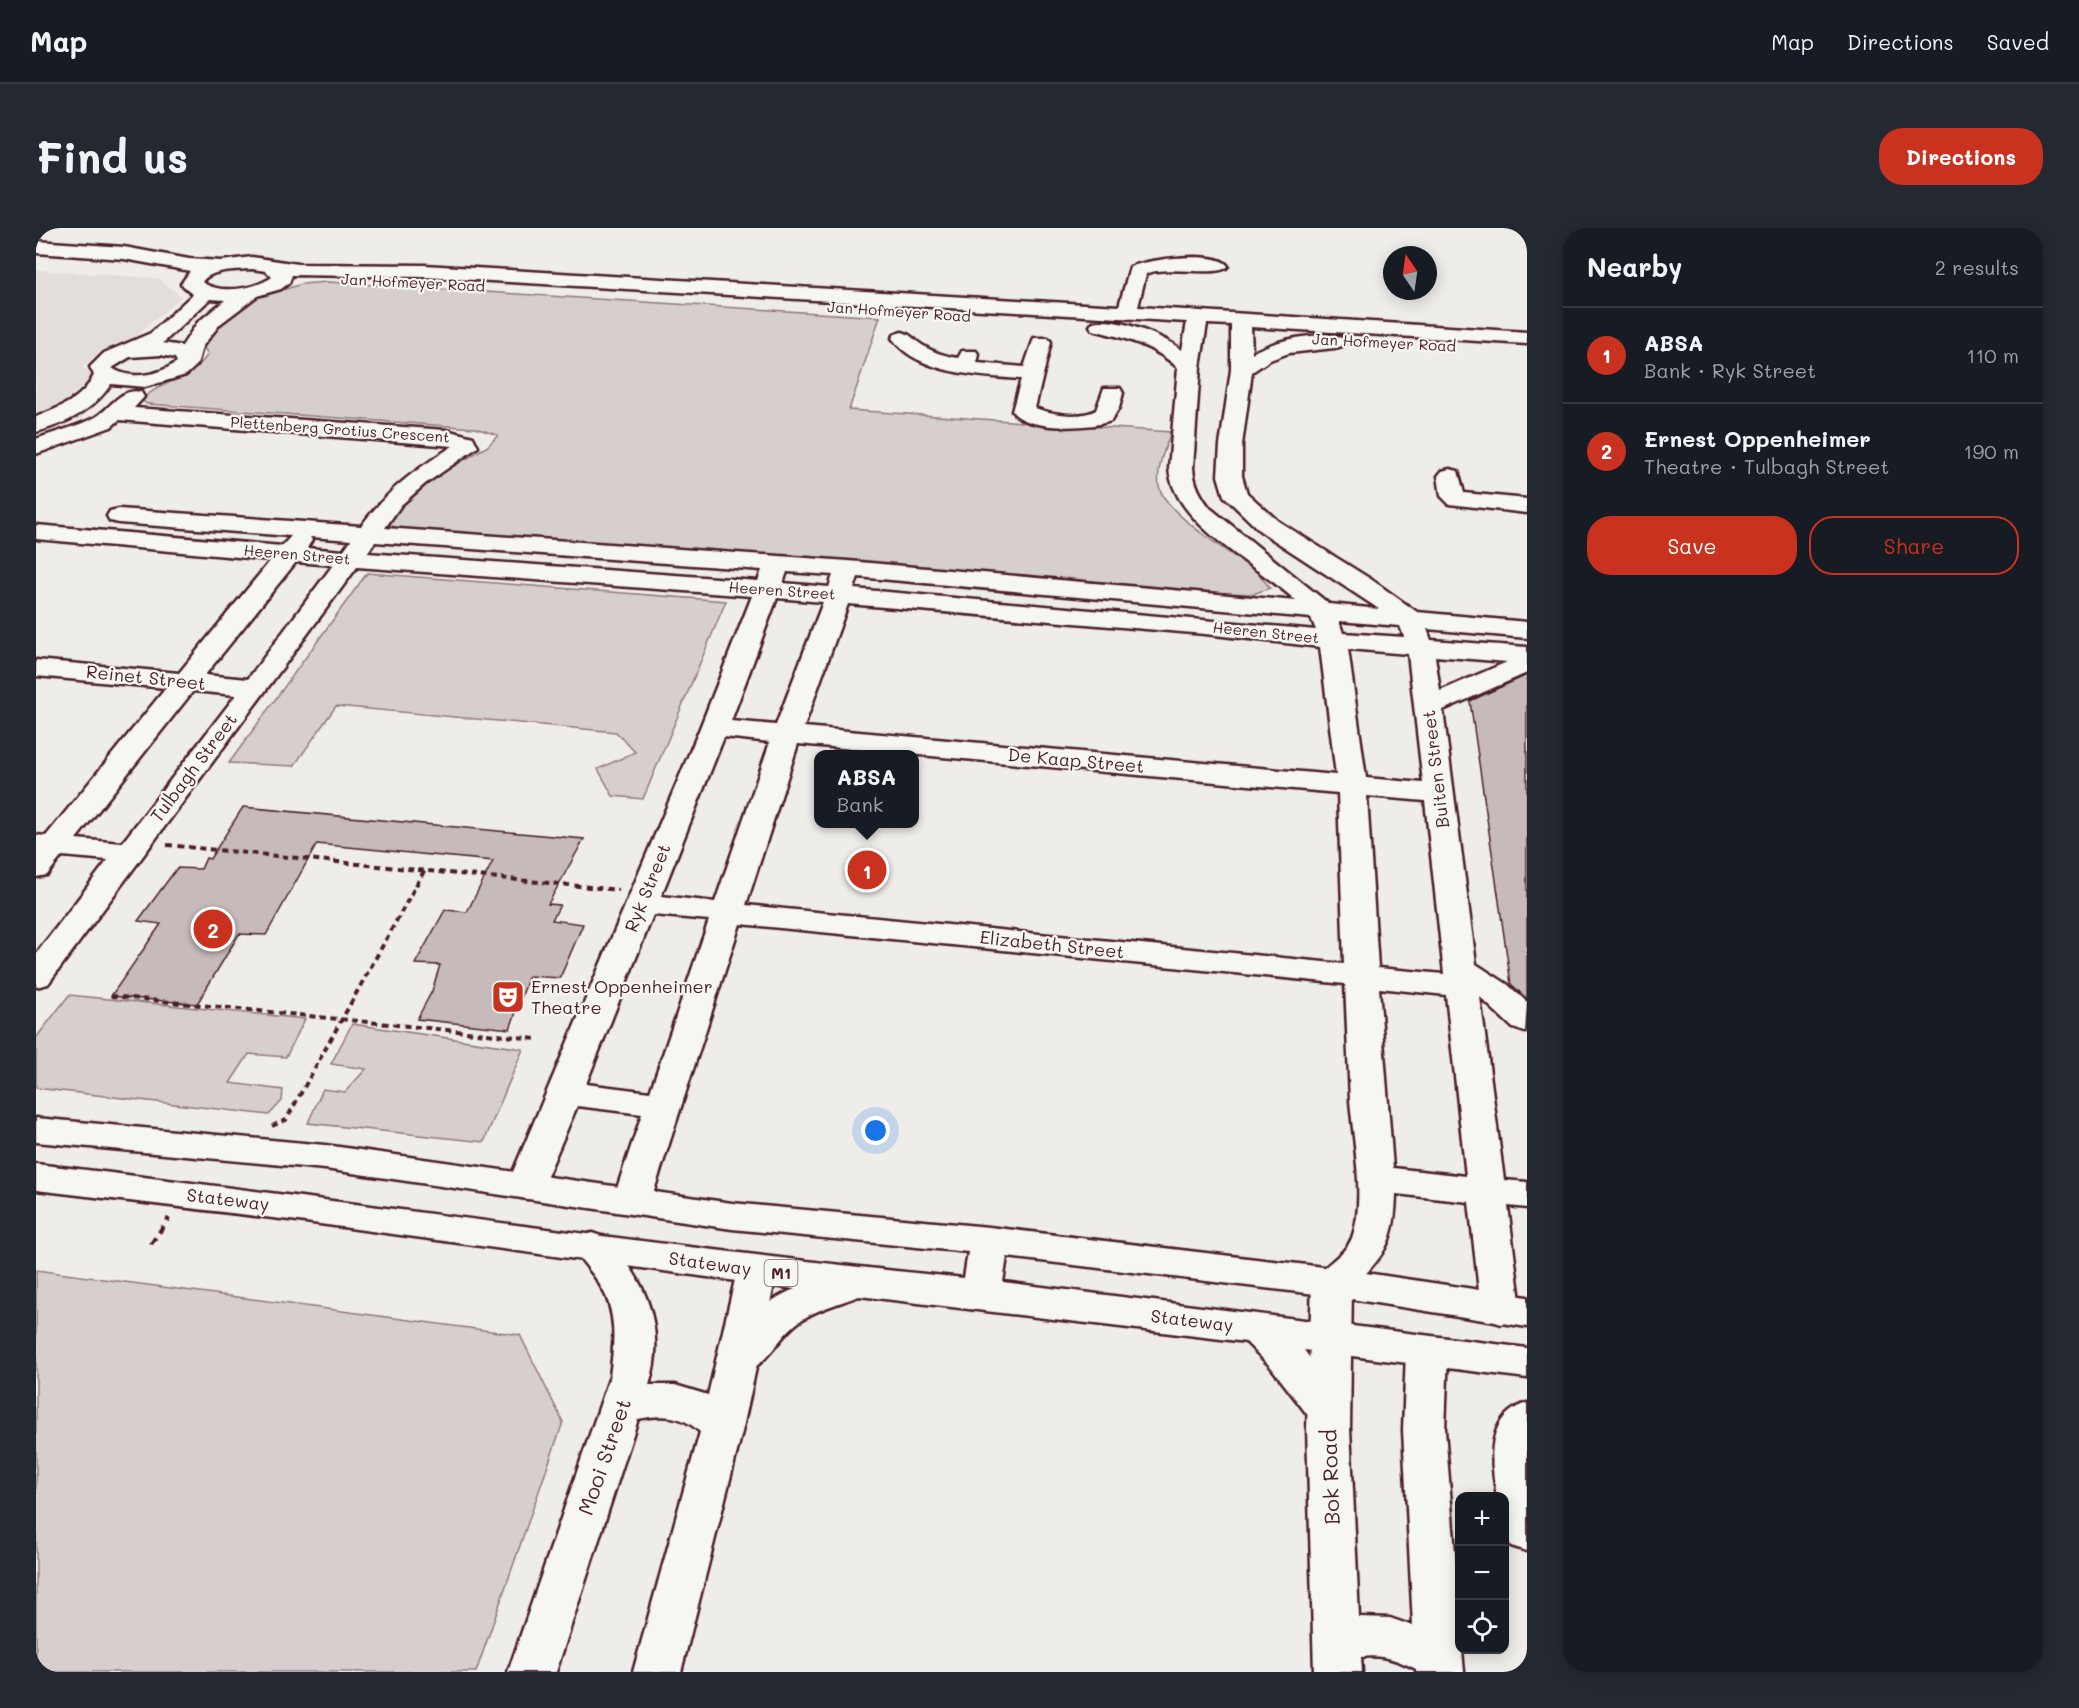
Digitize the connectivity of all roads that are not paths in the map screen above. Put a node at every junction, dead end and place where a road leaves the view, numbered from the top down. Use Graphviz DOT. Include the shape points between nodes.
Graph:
graph roads {
  1 [pos="36,247"];
  2 [pos="142,255"];
  3 [pos="235,258"];
  4 [pos="36,260"];
  5 [pos="267,265"];
  6 [pos="1218,267"];
  7 [pos="198,286"];
  8 [pos="271,287"];
  9 [pos="251,292"];
  10 [pos="734,295"];
  11 [pos="1127,313"];
  12 [pos="1095,325"];
  13 [pos="1197,325"];
  14 [pos="1241,327"];
  15 [pos="902,338"];
  16 [pos="1041,342"];
  17 [pos="1353,342"];
  18 [pos="1519,345"];
  19 [pos="132,351"];
  20 [pos="188,358"];
  21 [pos="1189,367"];
  22 [pos="1242,370"];
  23 [pos="105,374"];
  24 [pos="1033,374"];
  25 [pos="168,376"];
  26 [pos="1112,393"];
  27 [pos="117,413"];
  28 [pos="36,425"];
  29 [pos="1183,442"];
  30 [pos="1231,445"];
  31 [pos="36,447"];
  32 [pos="1450,476"];
  33 [pos="1527,506"];
  34 [pos="36,510"];
  35 [pos="307,531"];
  36 [pos="36,532"];
  37 [pos="370,536"];
  38 [pos="289,554"];
  39 [pos="352,559"];
  40 [pos="772,577"];
  41 [pos="843,582"];
  42 [pos="1327,626"];
  43 [pos="1527,630"];
  44 [pos="1416,634"];
  45 [pos="1527,655"];
  46 [pos="1527,663"];
  47 [pos="36,668"];
  48 [pos="187,682"];
  49 [pos="255,688"];
  50 [pos="1428,706"];
  51 [pos="714,728"];
  52 [pos="788,735"];
  53 [pos="1352,785"];
  54 [pos="1438,793"];
  55 [pos="134,848"];
  56 [pos="42,853"];
  57 [pos="645,898"];
  58 [pos="728,912"];
  59 [pos="36,976"];
  60 [pos="1362,976"];
  61 [pos="1461,977"];
  62 [pos="1525,1021"];
  63 [pos="566,1093"];
  64 [pos="663,1105"];
  65 [pos="36,1130"];
  66 [pos="135,1140"];
  67 [pos="325,1157"];
  68 [pos="36,1177"];
  69 [pos="1376,1179"];
  70 [pos="100,1185"];
  71 [pos="526,1186"];
  72 [pos="1487,1193"];
  73 [pos="1527,1195"];
  74 [pos="632,1200"];
  75 [pos="298,1208"];
  76 [pos="732,1216"];
  77 [pos="989,1242"];
  78 [pos="592,1247"];
  79 [pos="757,1271"];
  80 [pos="855,1281"];
  81 [pos="1332,1282"];
  82 [pos="982,1294"];
  83 [pos="1514,1310"];
  84 [pos="1259,1330"];
  85 [pos="1328,1338"];
  86 [pos="1426,1351"];
  87 [pos="739,1359"];
  88 [pos="1527,1364"];
  89 [pos="621,1409"];
  90 [pos="1328,1411"];
  91 [pos="1527,1419"];
  92 [pos="722,1428"];
  93 [pos="1527,1533"];
  94 [pos="1509,1542"];
  95 [pos="1446,1575"];
  96 [pos="1337,1658"];
  97 [pos="1439,1665"];
  98 [pos="532,1672"];
  99 [pos="657,1672"];
  1 -- 2 [label="street"];
  2 -- 3 [label="street"];
  2 -- 3 [label="street" via="189,265"];
  3 -- 5 [label="street, Jan Hofmeyer Road"];
  3 -- 7 [label="street" via="203,270"];
  4 -- 7 [label="street" via="158,269"];
  5 -- 8 [label="street" via="283,276"];
  5 -- 10 [label="street, Jan Hofmeyer Road" via="298,270 423,263"];
  6 -- 11 [label="street" via="1142,267 1137,271"];
  7 -- 9 [label="street" via="227,294"];
  7 -- 19 [label="street" via="161,335"];
  8 -- 9 [label="street, Jan Hofmeyer Road"];
  8 -- 10 [label="street, Jan Hofmeyer Road" via="334,279"];
  9 -- 20 [label="street" via="202,329"];
  10 -- 11 [label="street, Jan Hofmeyer Road"];
  10 -- 12 [label="street, Jan Hofmeyer Road"];
  11 -- 13 [label="street, Jan Hofmeyer Road"];
  12 -- 13 [label="street, Jan Hofmeyer Road"];
  12 -- 21 [label="street" via="1162,345"];
  13 -- 14 [label="street, Jan Hofmeyer Road"];
  13 -- 21 [label="street"];
  14 -- 17 [label="street, Jan Hofmeyer Road"];
  14 -- 18 [label="street, Jan Hofmeyer Road"];
  14 -- 22 [label="street"];
  15 -- 24 [label="street" via="924,356 968,360 978,370"];
  16 -- 24 [label="street"];
  17 -- 18 [label="street, Jan Hofmeyer Road"];
  17 -- 22 [label="street" via="1277,349"];
  19 -- 20 [label="street" via="167,349"];
  19 -- 23 [label="street" via="104,362 101,367"];
  20 -- 25 [label="street" via="183,369"];
  21 -- 29 [label="street"];
  22 -- 30 [label="street"];
  23 -- 25 [label="street" via="137,380"];
  23 -- 28 [label="street" via="84,403"];
  24 -- 26 [label="street" via="1023,411 1030,415 1086,421 1101,418"];
  25 -- 27 [label="street" via="142,390"];
  27 -- 31 [label="street" via="88,429"];
  27 -- 37 [label="street, Plettenberg Grotius Crescent" via="446,437 465,442 463,452 404,489"];
  29 -- 30 [label="street"];
  29 -- 42 [label="street" via="1180,468 1190,498 1202,513 1283,577"];
  30 -- 44 [label="street" via="1230,476 1236,496 1247,508 1363,585"];
  32 -- 33 [label="street" via="1457,499"];
  34 -- 35 [label="street, Heeren Street"];
  35 -- 37 [label="street, Heeren Street"];
  35 -- 38 [label="street"];
  36 -- 38 [label="street, Heeren Street"];
  37 -- 39 [label="street, Plettenberg Grotius Crescent"];
  37 -- 40 [label="street, Heeren Street"];
  38 -- 39 [label="street, Heeren Street"];
  38 -- 48 [label="street"];
  39 -- 40 [label="street, Heeren Street"];
  39 -- 49 [label="street, Tulbagh Street"];
  40 -- 41 [label="street, Heeren Street"];
  40 -- 51 [label="street, Ryk Street"];
  41 -- 42 [label="street, Heeren Street" via="1184,624"];
  41 -- 52 [label="street"];
  42 -- 44 [label="street, Heeren Street"];
  42 -- 53 [label="street"];
  43 -- 44 [label="street, Heeren Street"];
  44 -- 45 [label="street, Heeren Street"];
  44 -- 50 [label="street, Buiten Street"];
  46 -- 50 [label="street"];
  47 -- 48 [label="street, Reinet Street"];
  48 -- 49 [label="street, Reinet Street"];
  48 -- 56 [label="street"];
  49 -- 55 [label="street, Tulbagh Street"];
  50 -- 54 [label="street, Buiten Street"];
  51 -- 52 [label="street, De Kaap Street"];
  51 -- 57 [label="street, Ryk Street"];
  52 -- 53 [label="street, De Kaap Street"];
  52 -- 58 [label="street"];
  53 -- 54 [label="street, De Kaap Street"];
  53 -- 60 [label="street"];
  54 -- 61 [label="street, Buiten Street"];
  55 -- 56 [label="street"];
  55 -- 59 [label="street, Tulbagh Street"];
  57 -- 58 [label="street, Elizabeth Street"];
  57 -- 63 [label="street, Ryk Street"];
  58 -- 60 [label="street, Elizabeth Street"];
  58 -- 64 [label="street"];
  60 -- 61 [label="street, Elizabeth Street"];
  60 -- 69 [label="street"];
  61 -- 62 [label="street" via="1493,987"];
  61 -- 72 [label="street, Buiten Street"];
  63 -- 64 [label="street"];
  63 -- 71 [label="street, Ryk Street"];
  64 -- 74 [label="street"];
  65 -- 66 [label="street"];
  66 -- 67 [label="street"];
  66 -- 70 [label="street"];
  67 -- 71 [label="street"];
  67 -- 75 [label="street"];
  68 -- 70 [label="street, Stateway / M1"];
  69 -- 72 [label="street"];
  69 -- 81 [label="street" via="1372,1236 1364,1253"];
  70 -- 75 [label="street, Stateway / M1"];
  71 -- 74 [label="street"];
  72 -- 73 [label="street"];
  72 -- 83 [label="street, Buiten Street"];
  74 -- 76 [label="street"];
  75 -- 78 [label="street, Stateway / M1"];
  76 -- 77 [label="street"];
  76 -- 79 [label="street" via="752,1229 758,1241"];
  77 -- 81 [label="street"];
  77 -- 82 [label="street"];
  78 -- 79 [label="street, Stateway / M1"];
  78 -- 89 [label="street, Mooi Street" via="614,1271 633,1311 636,1346"];
  79 -- 80 [label="street, Stateway / M1"];
  79 -- 87 [label="street"];
  80 -- 82 [label="street, Stateway / M1"];
  80 -- 87 [label="street" via="780,1314"];
  81 -- 83 [label="street"];
  81 -- 85 [label="street, Bok Road"];
  82 -- 84 [label="street, Stateway / M1"];
  84 -- 85 [label="street, Stateway / M1"];
  84 -- 90 [label="street" via="1286,1356"];
  85 -- 86 [label="street, Stateway / M1"];
  85 -- 90 [label="street, Bok Road"];
  86 -- 88 [label="street, Stateway / M1"];
  86 -- 95 [label="street" via="1424,1430"];
  87 -- 92 [label="street"];
  89 -- 92 [label="street" via="658,1399 678,1400 712,1415"];
  89 -- 98 [label="street, Mooi Street"];
  90 -- 96 [label="street, Bok Road"];
  91 -- 93 [label="street" via="1516,1434 1512,1458"];
  92 -- 99 [label="street"];
  93 -- 94 [label="street"];
  95 -- 97 [label="street"];
  96 -- 97 [label="street" via="1354,1636 1376,1635 1400,1640"];
}
